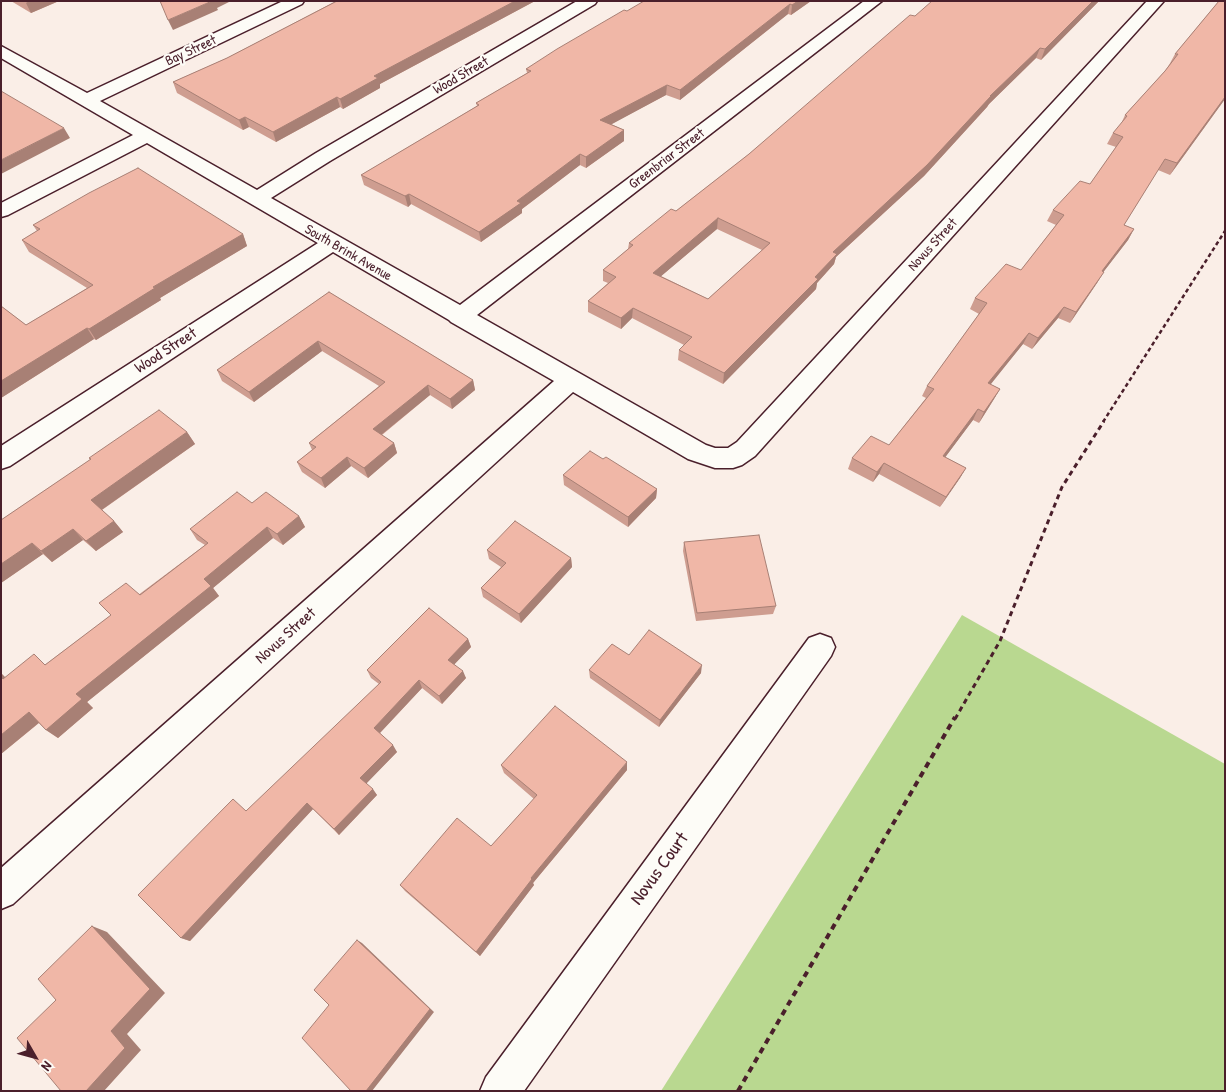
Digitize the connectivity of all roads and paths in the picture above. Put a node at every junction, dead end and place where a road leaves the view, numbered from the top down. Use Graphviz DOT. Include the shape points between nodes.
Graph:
graph roads {
  1 [pos="296,1"];
  2 [pos="589,1"];
  3 [pos="874,1"];
  4 [pos="1156,1"];
  5 [pos="1,51"];
  6 [pos="86,101"];
  7 [pos="146,136"];
  8 [pos="256,199"];
  9 [pos="1,211"];
  10 [pos="1225,231"];
  11 [pos="332,243"];
  12 [pos="459,316"];
  13 [pos="570,380"];
  14 [pos="696,452"];
  15 [pos="1,459"];
  16 [pos="820,647"];
  17 [pos="1,892"];
  18 [pos="500,1091"];
  19 [pos="738,1091"];
  1 -- 6 [label="street, Bay Street"];
  2 -- 8 [label="street, Wood Street"];
  3 -- 12 [label="street, Greenbriar Street"];
  4 -- 14 [label="street, Novus Street" via="746,449 732,458 715,458"];
  5 -- 6 [label="street, South Brink Avenue"];
  6 -- 7 [label="street, South Brink Avenue"];
  7 -- 8 [label="street, South Brink Avenue"];
  7 -- 9 [label="street"];
  8 -- 11 [label="street, South Brink Avenue"];
  10 -- 19 [label="path" via="1062,487 1000,641"];
  11 -- 12 [label="street, South Brink Avenue"];
  11 -- 15 [label="street, Wood Street"];
  12 -- 13 [label="street, South Brink Avenue"];
  13 -- 14 [label="street, South Brink Avenue"];
  13 -- 17 [label="street, Novus Street"];
  16 -- 18 [label="street, Novus Court"];
}
